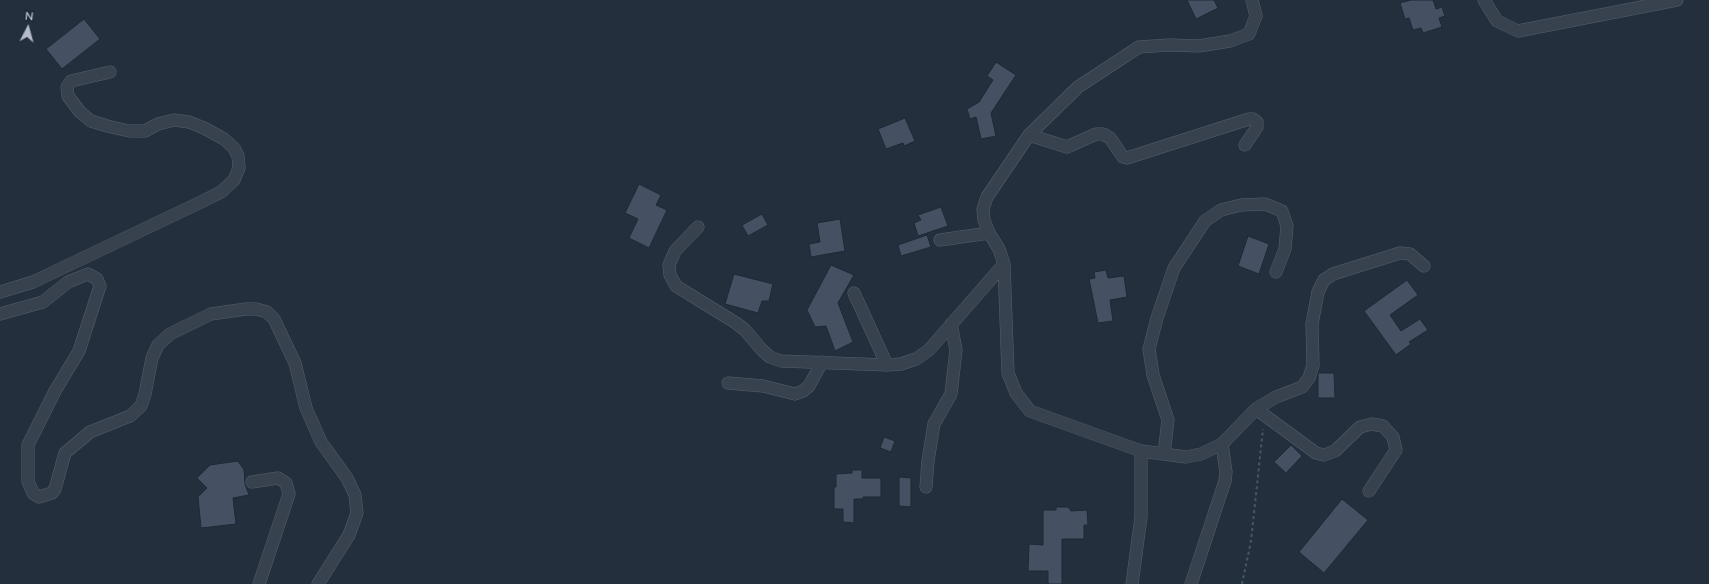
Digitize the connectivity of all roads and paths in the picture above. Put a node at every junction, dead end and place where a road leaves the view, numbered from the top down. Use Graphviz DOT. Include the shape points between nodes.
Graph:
graph roads {
  1 [pos="1252,0"];
  2 [pos="1484,0"];
  3 [pos="1677,0"];
  4 [pos="110,72"];
  5 [pos="1029,135"];
  6 [pos="1245,145"];
  7 [pos="698,227"];
  8 [pos="989,233"];
  9 [pos="940,240"];
  10 [pos="1004,264"];
  11 [pos="1424,266"];
  12 [pos="1276,272"];
  13 [pos="0,292"];
  14 [pos="854,293"];
  15 [pos="0,314"];
  16 [pos="951,324"];
  17 [pos="822,362"];
  18 [pos="887,365"];
  19 [pos="728,383"];
  20 [pos="1256,410"];
  21 [pos="1266,417"];
  22 [pos="1222,444"];
  23 [pos="1141,451"];
  24 [pos="1164,454"];
  25 [pos="252,482"];
  26 [pos="926,487"];
  27 [pos="1369,491"];
  28 [pos="259,584"];
  29 [pos="318,584"];
  30 [pos="1132,584"];
  31 [pos="1192,584"];
  32 [pos="1242,584"];
  1 -- 5 [label="street" via="1256,16 1249,34 1230,41 1199,46 1138,47 1078,87"];
  2 -- 3 [label="street" via="1497,21 1518,32"];
  4 -- 13 [label="street" via="71,81 67,87 68,96 80,112 91,121 129,130 145,131 174,120 204,128 234,148 239,168 234,180 221,192 201,202 33,282"];
  5 -- 6 [label="street" via="1067,146 1096,134 1103,134 1110,138 1127,158 1253,119 1257,122 1257,127"];
  5 -- 8 [label="street" via="987,197 983,209"];
  7 -- 17 [label="street" via="675,251 669,265 670,275 676,286 736,323 770,357 781,361"];
  8 -- 9 [label="street"];
  8 -- 10 [label="street" via="999,249"];
  10 -- 16 [label="street"];
  10 -- 23 [label="street" via="1008,373 1016,393 1030,411"];
  11 -- 20 [label="street" via="1410,254 1400,253 1333,274 1324,280 1318,292 1312,324 1313,365 1309,378 1302,387 1276,397"];
  12 -- 24 [label="street" via="1285,248 1287,226 1282,211 1264,204 1241,205 1221,210 1205,221 1174,268 1149,349 1152,375 1168,420"];
  14 -- 18 [label="street"];
  15 -- 29 [label="street" via="43,302 68,282 88,274 97,279 100,286 79,351 55,391 28,445 28,481 33,493 39,496 52,493 55,489 65,453 90,432 130,416 141,406 152,358 158,345 170,334 212,314 246,309 267,312 274,319 294,363 306,408 321,442 347,478 355,495 357,513 349,535"];
  16 -- 18 [label="street" via="929,350 901,364"];
  16 -- 26 [label="street" via="956,350 951,394 934,424"];
  17 -- 18 [label="street"];
  17 -- 19 [label="street" via="808,386 795,394 763,386"];
  20 -- 21 [label="street"];
  20 -- 22 [label="street"];
  21 -- 27 [label="street" via="1316,454 1334,451 1360,427 1372,424 1383,426 1393,437 1396,450"];
  21 -- 32 [label="path" via="1252,541"];
  22 -- 24 [label="street" via="1201,454 1186,457"];
  22 -- 31 [label="street" via="1225,481"];
  23 -- 24 [label="street"];
  23 -- 30 [label="street" via="1141,517"];
  25 -- 28 [label="street" via="278,478 286,484 289,494"];
}
